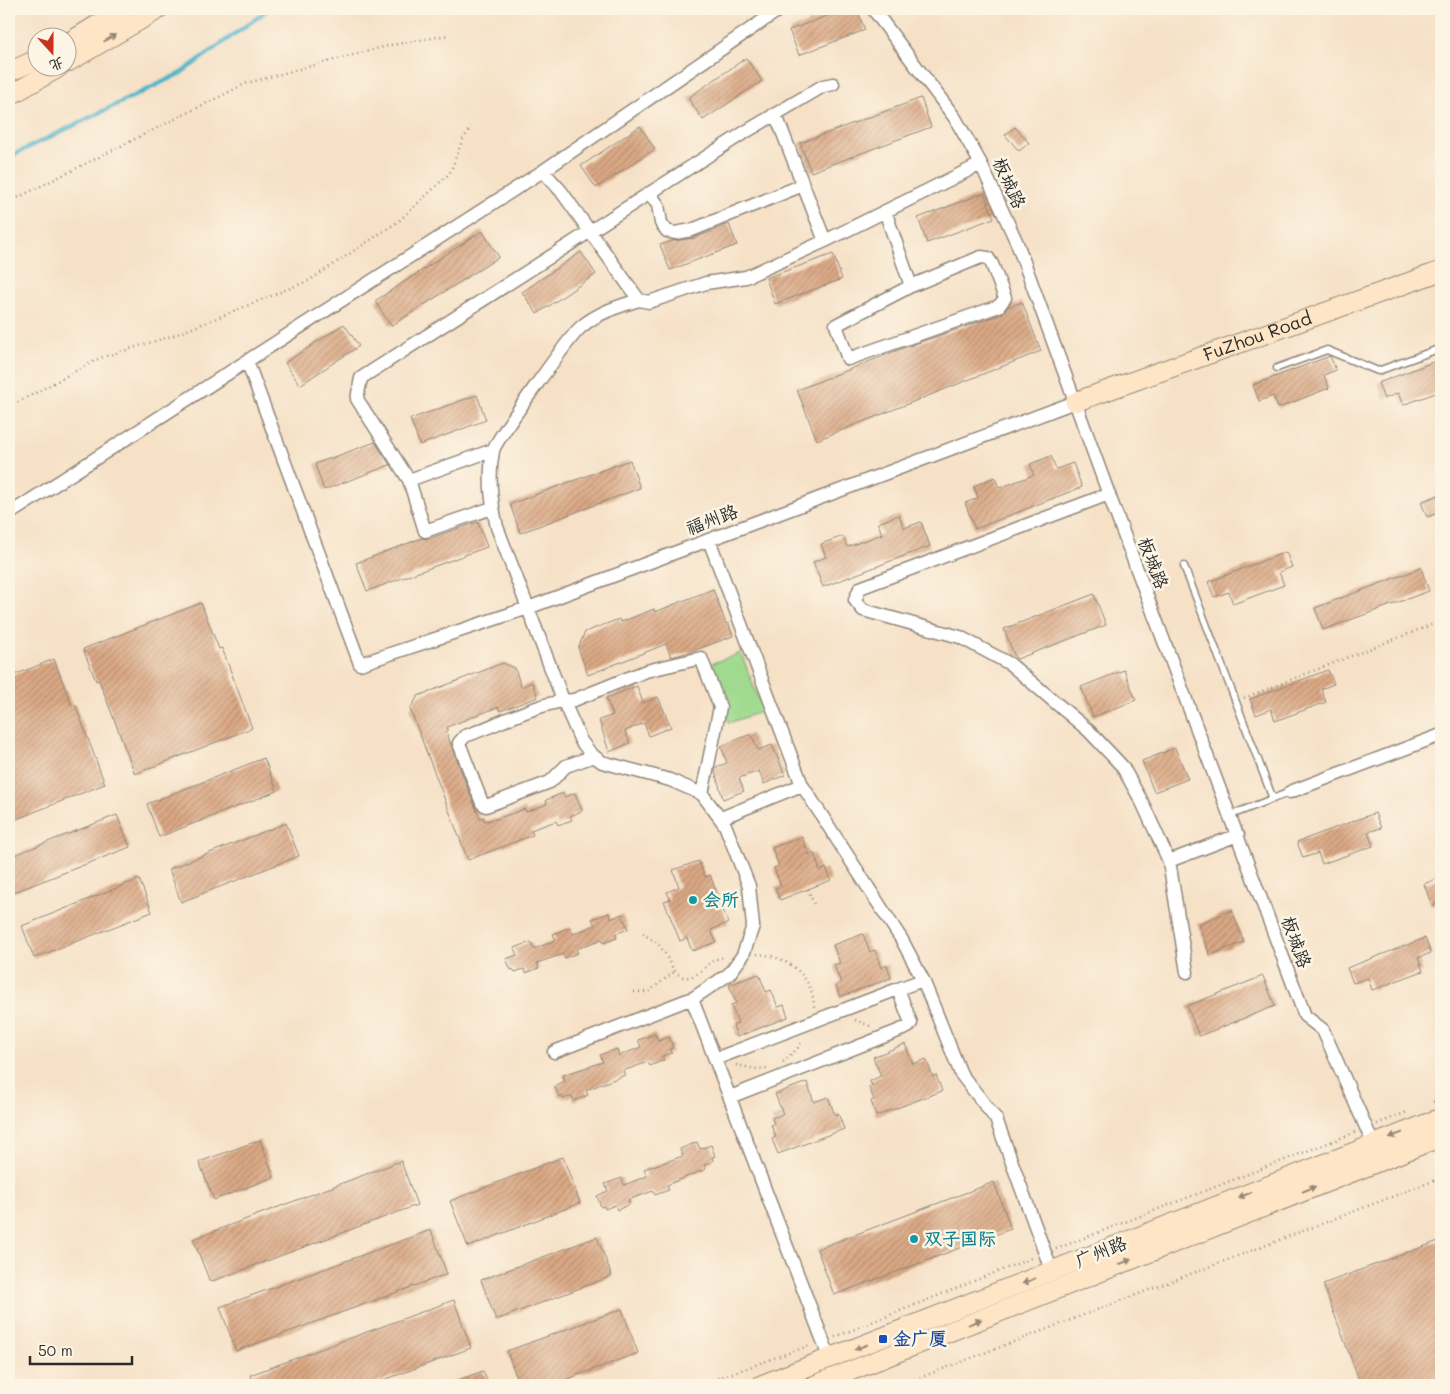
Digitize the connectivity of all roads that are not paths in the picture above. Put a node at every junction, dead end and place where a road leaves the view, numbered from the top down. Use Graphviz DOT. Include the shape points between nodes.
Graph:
graph roads {
  1 [pos="123,9"];
  2 [pos="159,9"];
  3 [pos="780,9"];
  4 [pos="873,9"];
  5 [pos="78,37"];
  6 [pos="78,56"];
  7 [pos="28,63"];
  8 [pos="9,72"];
  9 [pos="40,78"];
  10 [pos="833,84"];
  11 [pos="9,96"];
  12 [pos="773,116"];
  13 [pos="981,164"];
  14 [pos="543,171"];
  15 [pos="803,185"];
  16 [pos="649,193"];
  17 [pos="884,211"];
  18 [pos="590,231"];
  19 [pos="825,240"];
  20 [pos="1441,271"];
  21 [pos="911,286"];
  22 [pos="639,300"];
  23 [pos="1441,348"];
  24 [pos="247,361"];
  25 [pos="1277,368"];
  26 [pos="1074,402"];
  27 [pos="493,450"];
  28 [pos="409,480"];
  29 [pos="1109,494"];
  30 [pos="492,508"];
  31 [pos="9,514"];
  32 [pos="709,540"];
  33 [pos="1184,566"];
  34 [pos="528,608"];
  35 [pos="563,700"];
  36 [pos="1441,735"];
  37 [pos="594,756"];
  38 [pos="802,785"];
  39 [pos="1290,792"];
  40 [pos="702,794"];
  41 [pos="1273,799"];
  42 [pos="1230,815"];
  43 [pos="721,818"];
  44 [pos="1238,835"];
  45 [pos="1169,861"];
  46 [pos="1187,972"];
  47 [pos="923,980"];
  48 [pos="898,989"];
  49 [pos="692,999"];
  50 [pos="554,1052"];
  51 [pos="715,1059"];
  52 [pos="730,1098"];
  53 [pos="1441,1118"];
  54 [pos="1370,1136"];
  55 [pos="1441,1137"];
  56 [pos="1052,1272"];
  57 [pos="830,1359"];
  58 [pos="761,1385"];
  59 [pos="815,1385"];
  1 -- 5 [label="main road"];
  6 -- 2 [label="main road, one-way"];
  3 -- 14 [label="street"];
  4 -- 13 [label="street, 板城路" via="955,118"];
  7 -- 8 [label="main road"];
  9 -- 11 [label="main road"];
  10 -- 12 [label="street"];
  12 -- 15 [label="street" via="779,123"];
  12 -- 16 [label="street"];
  13 -- 17 [label="street"];
  13 -- 26 [label="street, 板城路" via="1017,242"];
  14 -- 18 [label="street"];
  14 -- 24 [label="street"];
  15 -- 16 [label="street" via="692,230 675,233 667,231 661,223 658,205"];
  15 -- 19 [label="street"];
  16 -- 18 [label="street"];
  17 -- 19 [label="street"];
  17 -- 21 [label="street"];
  18 -- 22 [label="street"];
  18 -- 28 [label="street" via="360,378 357,399"];
  19 -- 22 [label="street" via="746,277 706,283 648,302"];
  20 -- 26 [label="main road, FuZhou Road"];
  21 -- 21 [label="street" via="836,325 848,359 1000,306 1005,298 988,258 980,257"];
  22 -- 27 [label="street" via="606,312 581,327 565,344"];
  23 -- 25 [label="lane" via="1378,371 1327,350"];
  24 -- 31 [label="street"];
  24 -- 34 [label="street, 福州路" via="360,664"];
  26 -- 29 [label="street, 板城路"];
  26 -- 32 [label="street, 福州路"];
  27 -- 28 [label="street"];
  27 -- 30 [label="street"];
  28 -- 30 [label="street" via="425,531"];
  29 -- 42 [label="street, 板城路"];
  29 -- 45 [label="street" via="860,588 855,600 863,610 960,637 1010,664 1089,731 1122,766"];
  30 -- 34 [label="street"];
  32 -- 34 [label="street, 福州路"];
  32 -- 38 [label="street"];
  33 -- 41 [label="lane"];
  34 -- 35 [label="street"];
  35 -- 37 [label="street" via="581,741"];
  35 -- 37 [label="street" via="461,740 459,743 482,803 490,805 550,782 566,766"];
  35 -- 40 [label="street" via="574,700 646,671 701,658 720,707"];
  36 -- 39 [label="street"];
  37 -- 40 [label="street" via="602,762 670,780"];
  38 -- 43 [label="street"];
  38 -- 47 [label="street" via="902,940"];
  39 -- 41 [label="lane"];
  40 -- 43 [label="street"];
  41 -- 42 [label="lane"];
  42 -- 44 [label="street, 板城路"];
  43 -- 49 [label="street" via="748,886 753,926 743,955 729,974"];
  44 -- 45 [label="street"];
  44 -- 54 [label="street, 板城路" via="1305,1016 1323,1030"];
  45 -- 46 [label="street"];
  47 -- 48 [label="street"];
  47 -- 56 [label="street" via="961,1074 996,1119"];
  48 -- 51 [label="street"];
  48 -- 52 [label="street" via="911,1023 908,1027"];
  49 -- 50 [label="street"];
  49 -- 51 [label="street"];
  51 -- 52 [label="street"];
  52 -- 57 [label="street"];
  53 -- 54 [label="main road, 广州路, one-way"];
  54 -- 56 [label="main road, 广州路, one-way"];
  59 -- 55 [label="main road, 广州路, one-way"];
  56 -- 57 [label="main road, 广州路, one-way"];
  57 -- 58 [label="main road, 广州路"];
}
